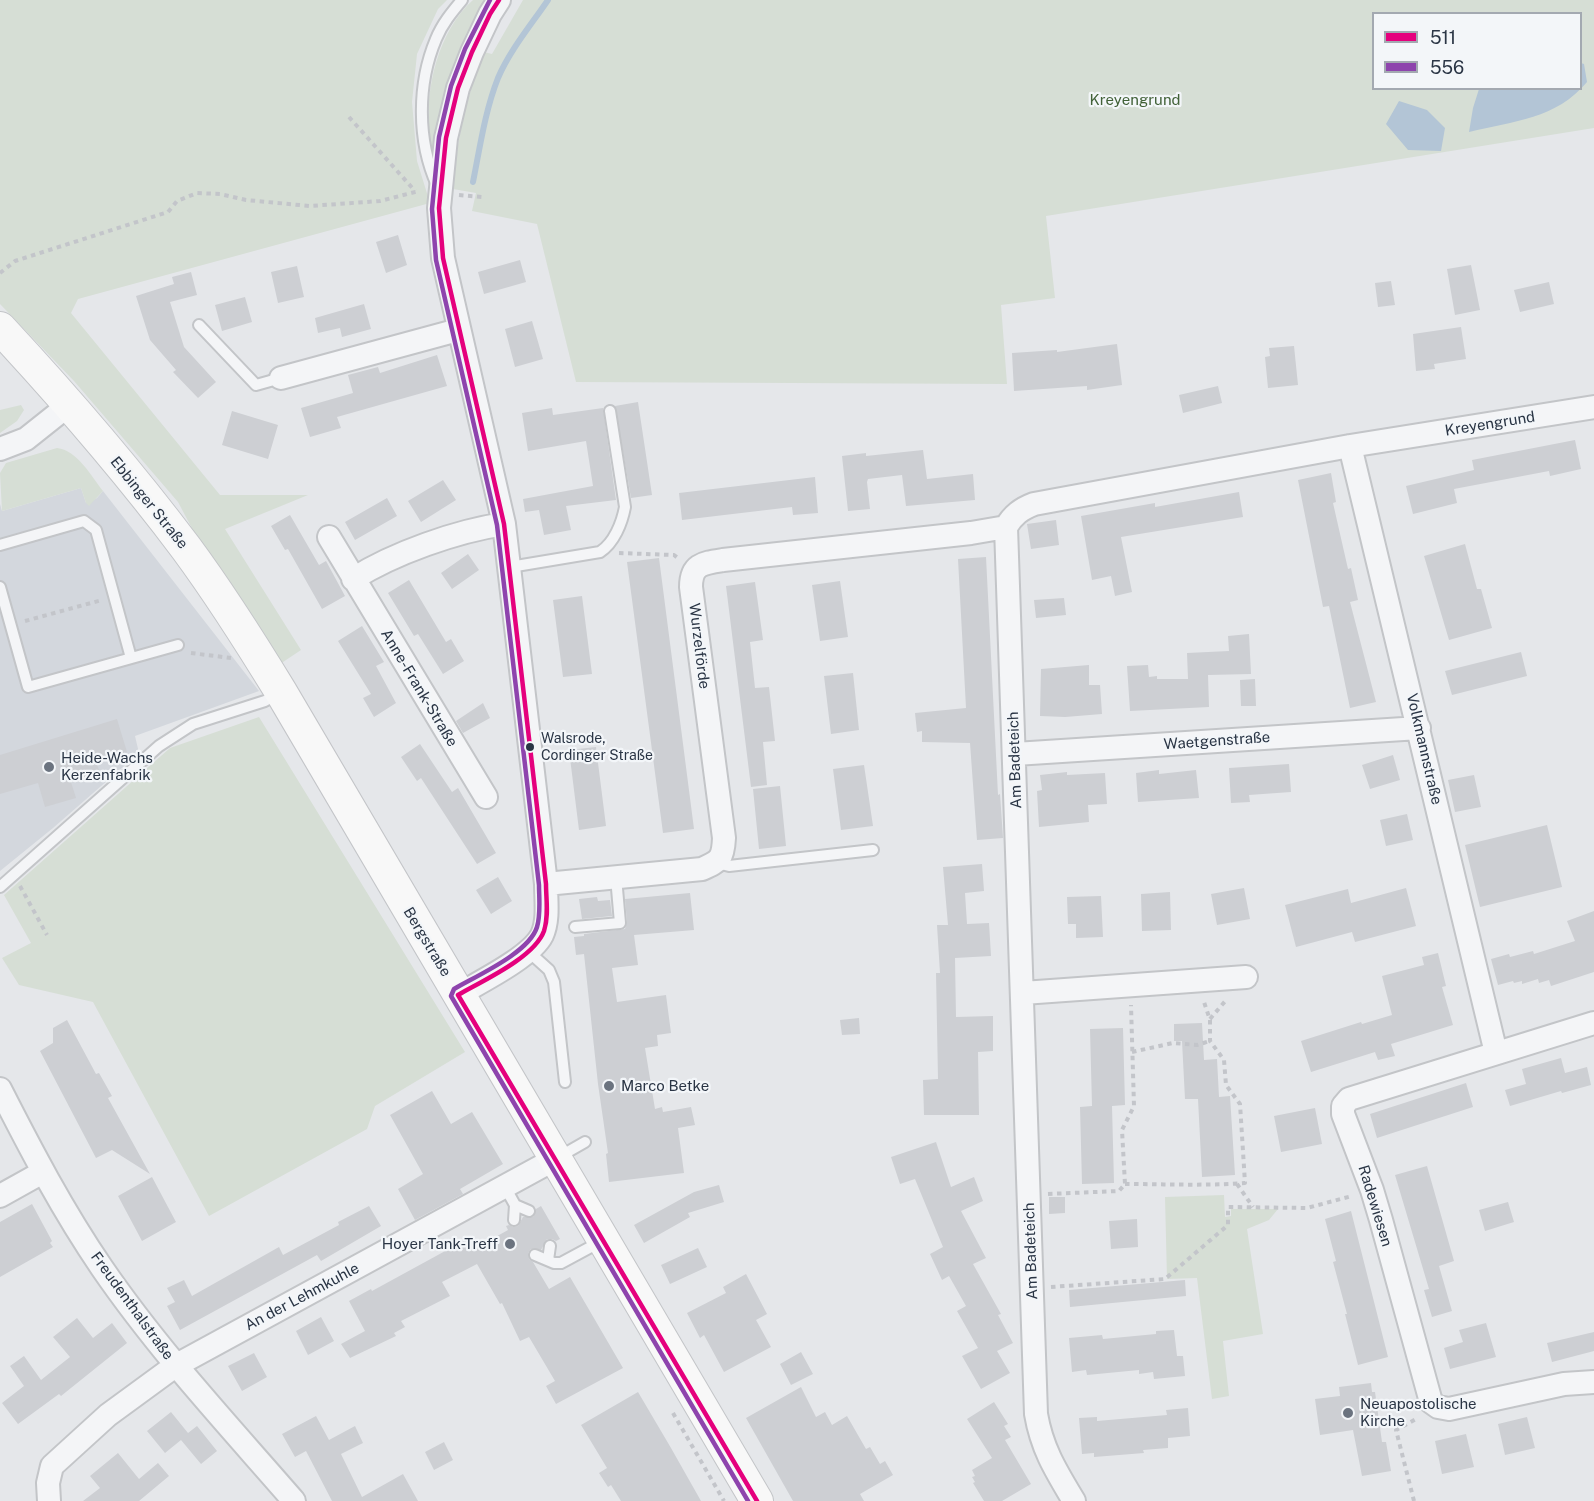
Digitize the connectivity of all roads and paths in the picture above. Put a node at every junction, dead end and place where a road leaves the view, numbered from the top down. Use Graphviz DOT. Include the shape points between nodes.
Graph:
graph roads {
  1 [pos="462,0"];
  2 [pos="499,0"];
  3 [pos="348,117"];
  4 [pos="415,191"];
  5 [pos="440,191"];
  6 [pos="0,273"];
  7 [pos="199,325"];
  8 [pos="0,328"];
  9 [pos="458,330"];
  10 [pos="281,378"];
  11 [pos="70,404"];
  12 [pos="1594,407"];
  13 [pos="610,411"];
  14 [pos="1350,446"];
  15 [pos="0,449"];
  16 [pos="504,524"];
  17 [pos="1006,527"];
  18 [pos="329,537"];
  19 [pos="0,544"];
  20 [pos="600,552"];
  21 [pos="510,567"];
  22 [pos="696,568"];
  23 [pos="353,579"];
  24 [pos="0,587"];
  25 [pos="114,597"];
  26 [pos="11,625"];
  27 [pos="178,645"];
  28 [pos="131,658"];
  29 [pos="240,660"];
  30 [pos="281,692"];
  31 [pos="1419,728"];
  32 [pos="1015,754"];
  33 [pos="486,797"];
  34 [pos="873,850"];
  35 [pos="716,862"];
  36 [pos="14,875"];
  37 [pos="616,877"];
  38 [pos="546,884"];
  39 [pos="0,887"];
  40 [pos="575,927"];
  41 [pos="47,935"];
  42 [pos="529,952"];
  43 [pos="1246,976"];
  44 [pos="1201,980"];
  45 [pos="1130,986"];
  46 [pos="1023,993"];
  47 [pos="458,995"];
  48 [pos="1594,1023"];
  49 [pos="1210,1041"];
  50 [pos="1132,1052"];
  51 [pos="1496,1053"];
  52 [pos="565,1082"];
  53 [pos="0,1089"];
  54 [pos="585,1142"];
  55 [pos="555,1159"];
  56 [pos="43,1172"];
  57 [pos="1125,1184"];
  58 [pos="1237,1184"];
  59 [pos="1372,1191"];
  60 [pos="1056,1194"];
  61 [pos="0,1196"];
  62 [pos="510,1196"];
  63 [pos="1253,1207"];
  64 [pos="529,1211"];
  65 [pos="514,1220"];
  66 [pos="603,1240"];
  67 [pos="550,1246"];
  68 [pos="535,1254"];
  69 [pos="548,1260"];
  70 [pos="1033,1288"];
  71 [pos="176,1366"];
  72 [pos="1594,1382"];
  73 [pos="1438,1407"];
  74 [pos="50,1501"];
  75 [pos="294,1501"];
  76 [pos="757,1501"];
  77 [pos="1074,1501"];
  78 [pos="1414,1501"];
  1 -- 5 [label="lane" via="436,39 426,73 424,144"];
  2 -- 5 [label="street" via="458,88 446,138"];
  3 -- 4 [label="path"];
  4 -- 5 [label="path"];
  4 -- 6 [label="path" via="380,201 310,206 197,194 177,201 168,212 15,261"];
  5 -- 9 [label="street" via="443,258"];
  7 -- 10 [label="lane" via="256,386"];
  8 -- 11 [label="main road, Ebbinger Straße"];
  9 -- 10 [label="street"];
  9 -- 16 [label="street"];
  11 -- 15 [label="street" via="26,440"];
  11 -- 30 [label="main road, Ebbinger Straße" via="186,548"];
  12 -- 14 [label="street, Kreyengrund"];
  13 -- 20 [label="lane" via="625,507 622,521"];
  14 -- 17 [label="street, Kreyengrund" via="1034,504 1023,508"];
  14 -- 31 [label="street, Volkmannstraße"];
  16 -- 21 [label="street"];
  16 -- 23 [label="street" via="460,532 372,567"];
  17 -- 22 [label="street" via="704,562"];
  17 -- 32 [label="street, Am Badeteich"];
  18 -- 23 [label="street, Anne-Frank-Straße"];
  19 -- 25 [label="lane" via="84,521 96,530"];
  20 -- 21 [label="lane"];
  20 -- 22 [label="path" via="674,555"];
  21 -- 38 [label="street"];
  22 -- 35 [label="street, Wurzelförde" via="691,587 724,838 723,854"];
  23 -- 33 [label="street, Anne-Frank-Straße"];
  24 -- 26 [label="lane"];
  25 -- 26 [label="path"];
  25 -- 28 [label="lane"];
  26 -- 28 [label="lane" via="28,687"];
  27 -- 28 [label="lane"];
  27 -- 29 [label="path" via="185,652"];
  30 -- 36 [label="lane" via="193,724 159,746"];
  30 -- 47 [label="main road, Bergstraße"];
  31 -- 32 [label="street, Waetgenstraße"];
  31 -- 51 [label="street, Volkmannstraße"];
  32 -- 46 [label="street, Am Badeteich"];
  34 -- 35 [label="lane" via="729,866"];
  35 -- 37 [label="street" via="702,869"];
  36 -- 39 [label="lane"];
  36 -- 41 [label="path"];
  37 -- 38 [label="street"];
  37 -- 40 [label="lane" via="620,923"];
  38 -- 42 [label="street" via="547,912 542,935"];
  42 -- 47 [label="street"];
  42 -- 52 [label="lane" via="549,970 554,982"];
  43 -- 44 [label="street"];
  44 -- 45 [label="street"];
  44 -- 49 [label="path" via="1210,1020"];
  45 -- 46 [label="street"];
  45 -- 50 [label="path"];
  46 -- 70 [label="street, Am Badeteich"];
  47 -- 55 [label="main road, Bergstraße"];
  48 -- 51 [label="street, Radewiesen"];
  49 -- 50 [label="path" via="1197,1045 1173,1043"];
  49 -- 58 [label="path" via="1224,1060 1226,1085 1240,1104 1245,1183"];
  50 -- 57 [label="path" via="1134,1106 1122,1130"];
  51 -- 59 [label="street, Radewiesen" via="1349,1100 1343,1106"];
  53 -- 56 [label="street, Freudenthalstraße"];
  54 -- 55 [label="lane"];
  55 -- 62 [label="street, An der Lehmkuhle"];
  55 -- 66 [label="main road, Bergstraße"];
  56 -- 61 [label="street"];
  56 -- 71 [label="street, Freudenthalstraße" via="102,1268"];
  57 -- 58 [label="path"];
  57 -- 60 [label="path" via="1119,1191"];
  58 -- 63 [label="path"];
  59 -- 63 [label="path" via="1307,1208"];
  59 -- 73 [label="street, Radewiesen" via="1426,1391"];
  62 -- 64 [label="lane"];
  62 -- 65 [label="lane"];
  62 -- 71 [label="street, An der Lehmkuhle"];
  63 -- 70 [label="path" via="1228,1207 1228,1225 1165,1279"];
  66 -- 69 [label="lane" via="561,1263"];
  66 -- 76 [label="main road, Bergstraße"];
  67 -- 69 [label="lane"];
  68 -- 69 [label="lane"];
  70 -- 77 [label="street, Am Badeteich" via="1039,1434 1046,1454"];
  71 -- 74 [label="street, An der Lehmkuhle" via="108,1415 52,1466 48,1482"];
  71 -- 75 [label="street, Freudenthalstraße"];
  72 -- 73 [label="street" via="1564,1384 1449,1409"];
  73 -- 78 [label="path" via="1396,1430"];
}
